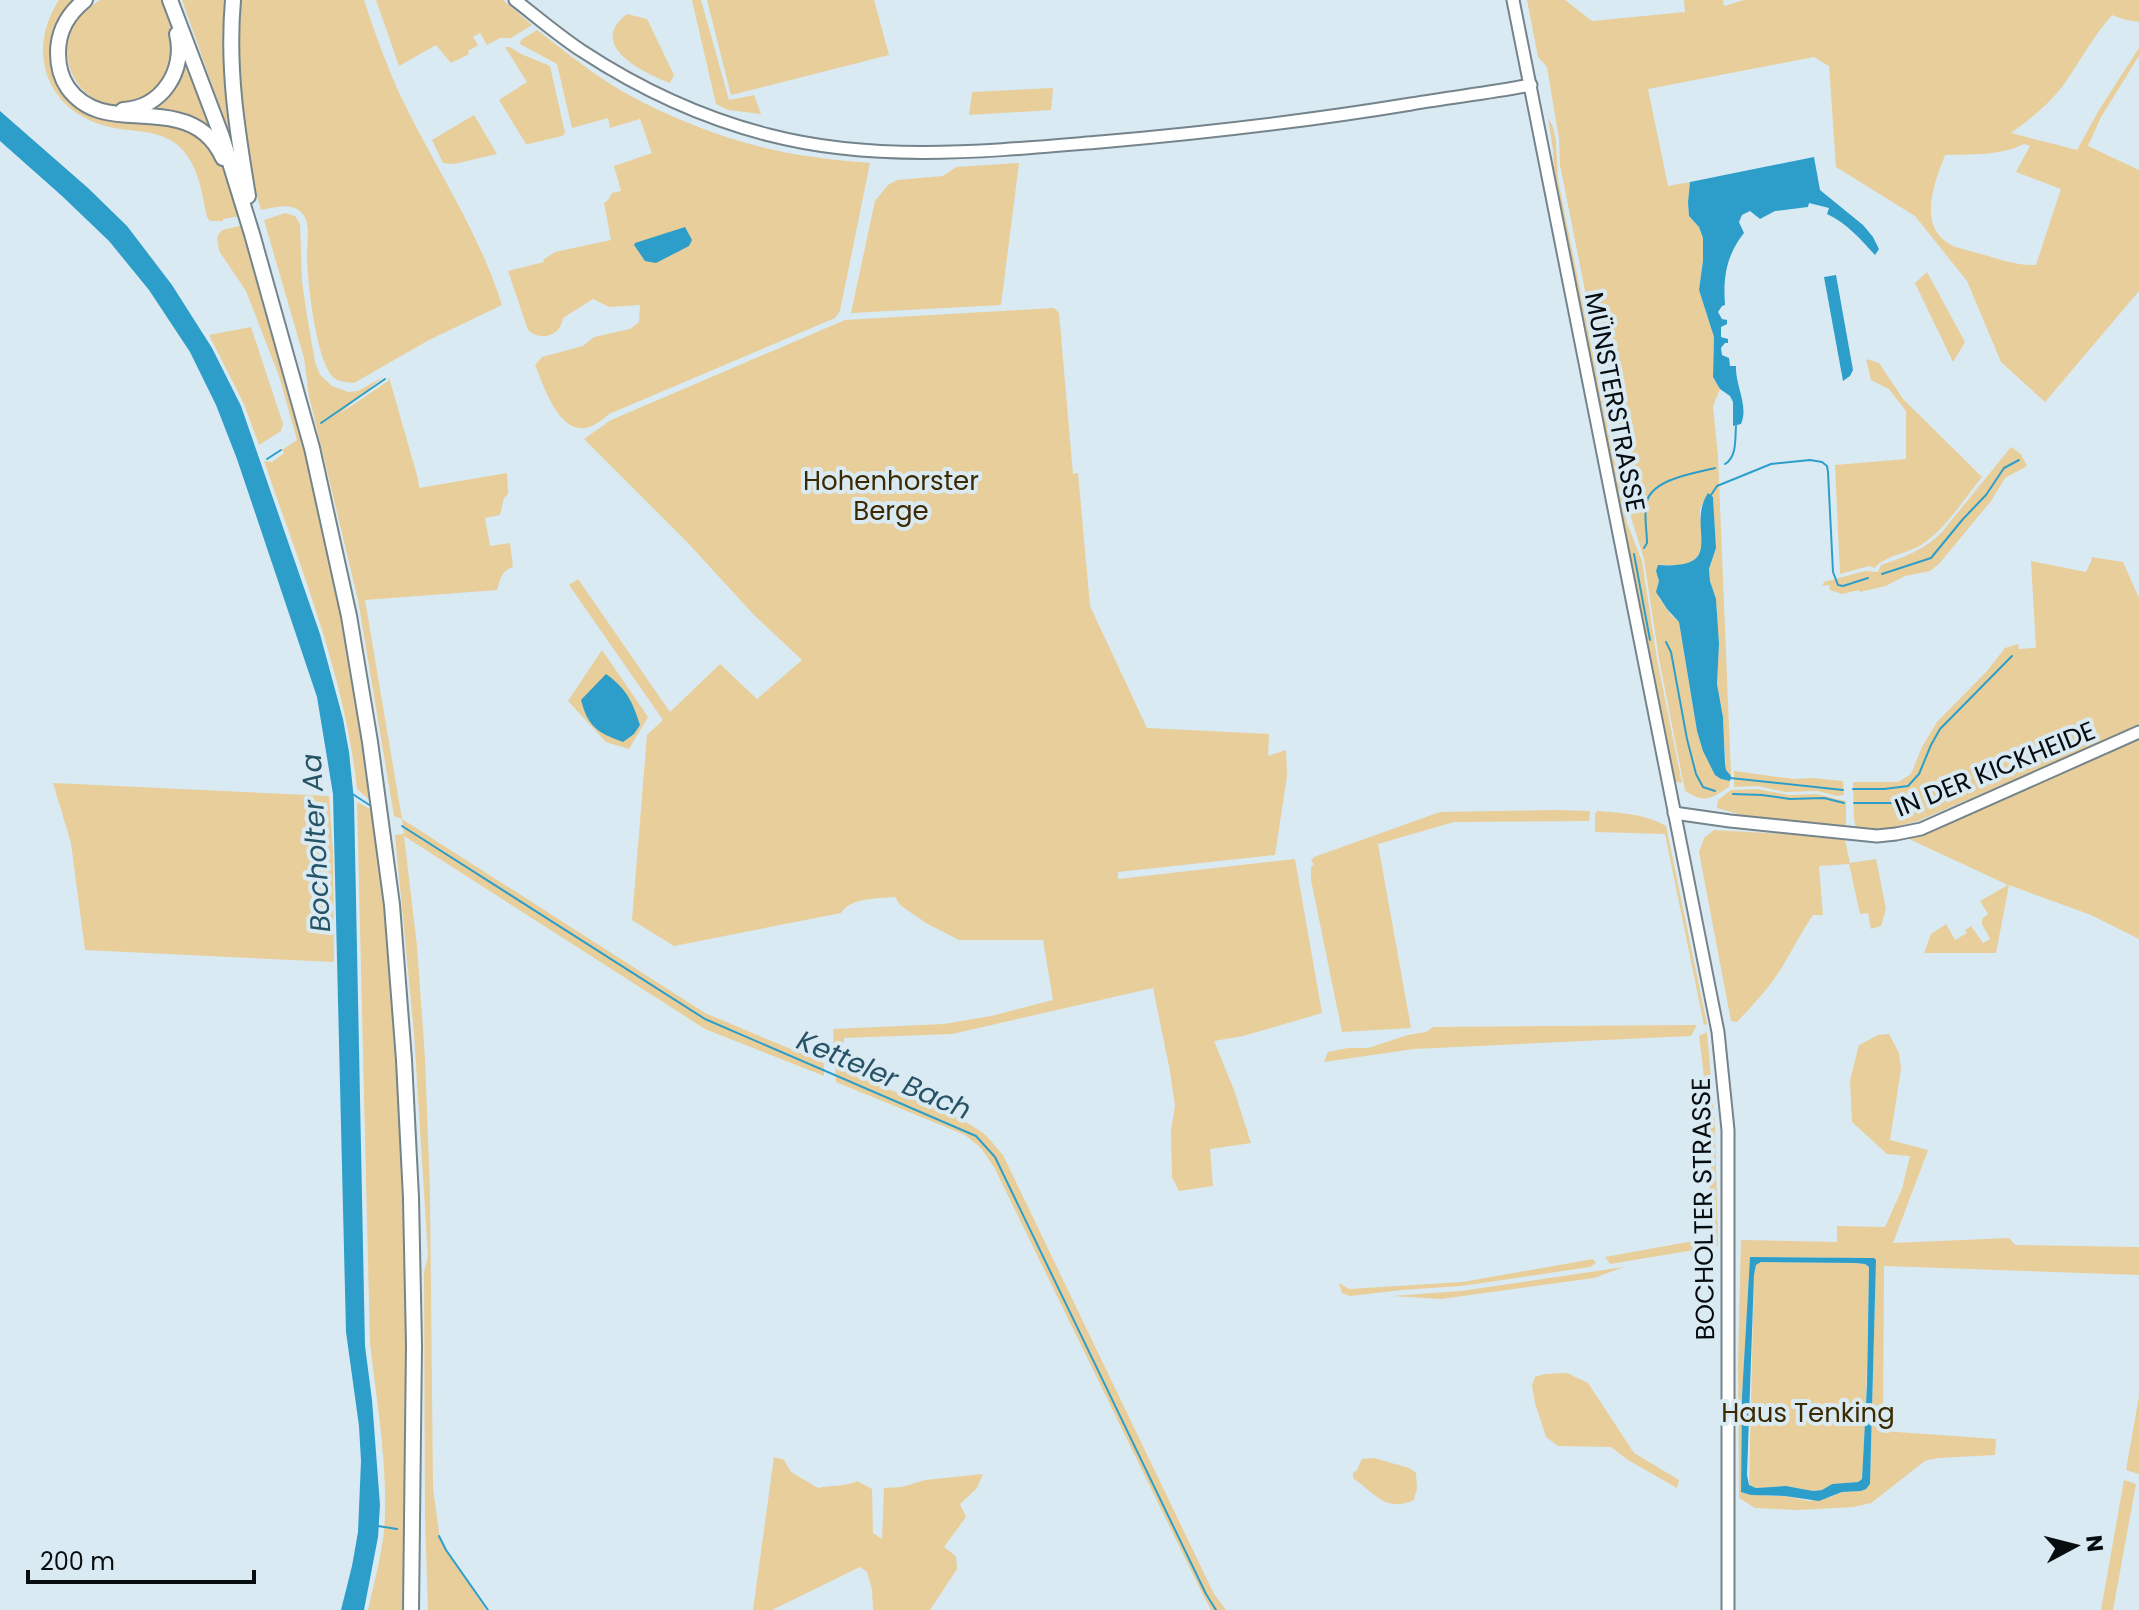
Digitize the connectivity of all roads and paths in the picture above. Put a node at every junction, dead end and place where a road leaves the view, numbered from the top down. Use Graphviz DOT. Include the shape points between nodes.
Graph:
graph roads {
  1 [pos="85,0"];
  2 [pos="92,0"];
  3 [pos="168,0"];
  4 [pos="176,0"];
  5 [pos="233,0"];
  6 [pos="515,0"];
  7 [pos="1513,0"];
  8 [pos="1531,85"];
  9 [pos="250,208"];
  10 [pos="252,234"];
  11 [pos="2139,732"];
  12 [pos="1674,813"];
  13 [pos="411,1610"];
  14 [pos="417,1610"];
  15 [pos="1728,1610"];
  1 -- 10 [label="highway" via="59,36 59,69 65,84 101,112 176,119 208,135 220,151"];
  2 -- 3 [label="highway" via="65,33 66,71 78,94 95,105 125,110 154,100 174,75 179,41"];
  3 -- 10 [label="highway" via="222,137"];
  4 -- 9 [label="highway"];
  5 -- 9 [label="highway" via="234,114"];
  6 -- 8 [label="main road" via="580,50 701,114 769,135 854,150 1003,149 1172,136"];
  7 -- 8 [label="main road, MÜNSTERSTRASSE"];
  8 -- 12 [label="main road, MÜNSTERSTRASSE"];
  9 -- 14 [label="highway" via="306,402 355,615 398,905 418,1198"];
  10 -- 13 [label="highway" via="312,448 349,616 392,905 411,1198"];
  11 -- 12 [label="main road, IN DER KICKHEIDE" via="1921,829 1896,834 1863,835"];
  12 -- 15 [label="main road, BOCHOLTER STRASSE" via="1718,1032 1728,1130"];
}
